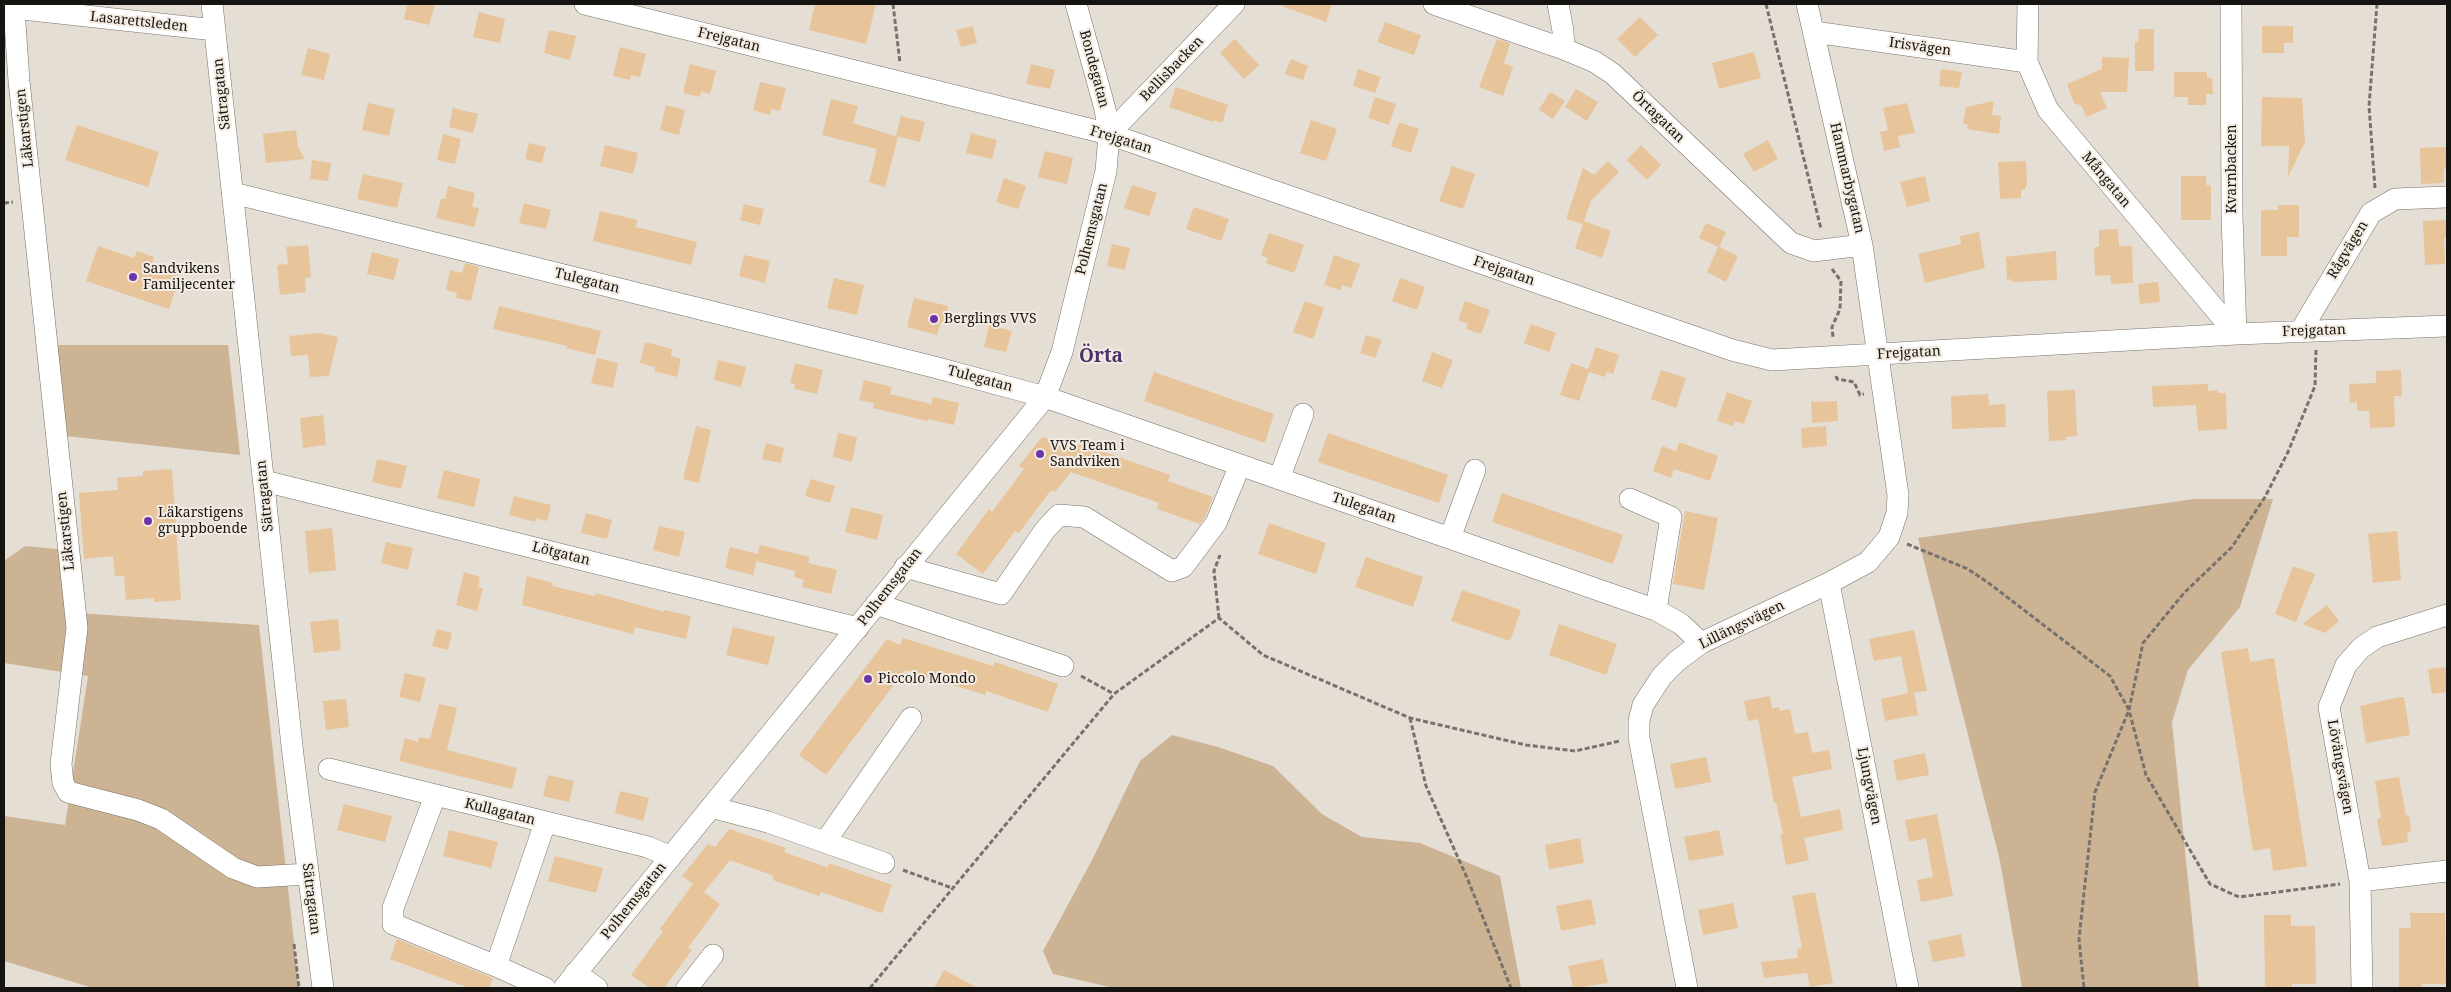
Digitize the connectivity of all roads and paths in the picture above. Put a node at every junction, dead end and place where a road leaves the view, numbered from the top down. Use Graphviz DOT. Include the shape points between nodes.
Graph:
graph roads {
  1 [pos="212,4"];
  2 [pos="585,4"];
  3 [pos="893,4"];
  4 [pos="1076,4"];
  5 [pos="1234,4"];
  6 [pos="1434,4"];
  7 [pos="1558,4"];
  8 [pos="1766,4"];
  9 [pos="1807,4"];
  10 [pos="2028,4"];
  11 [pos="2231,4"];
  12 [pos="2377,4"];
  13 [pos="9,8"];
  14 [pos="215,30"];
  15 [pos="1814,32"];
  16 [pos="1564,49"];
  17 [pos="2027,62"];
  18 [pos="903,83"];
  19 [pos="1109,134"];
  20 [pos="233,193"];
  21 [pos="2447,197"];
  22 [pos="2377,208"];
  23 [pos="1862,245"];
  24 [pos="1826,250"];
  25 [pos="2447,326"];
  26 [pos="2308,331"];
  27 [pos="2236,334"];
  28 [pos="1876,355"];
  29 [pos="1835,357"];
  30 [pos="1882,393"];
  31 [pos="1045,397"];
  32 [pos="1303,414"];
  33 [pos="1240,465"];
  34 [pos="1476,470"];
  35 [pos="1280,479"];
  36 [pos="264,481"];
  37 [pos="1630,499"];
  38 [pos="1889,537"];
  39 [pos="1450,538"];
  40 [pos="905,566"];
  41 [pos="1829,583"];
  42 [pos="876,604"];
  43 [pos="1656,610"];
  44 [pos="2447,615"];
  45 [pos="858,628"];
  46 [pos="1701,643"];
  47 [pos="1063,666"];
  48 [pos="1114,694"];
  49 [pos="2129,710"];
  50 [pos="911,718"];
  51 [pos="1410,718"];
  52 [pos="1639,738"];
  53 [pos="329,769"];
  54 [pos="435,796"];
  55 [pos="711,807"];
  56 [pos="545,823"];
  57 [pos="825,842"];
  58 [pos="670,857"];
  59 [pos="884,863"];
  60 [pos="2447,872"];
  61 [pos="308,874"];
  62 [pos="2360,881"];
  63 [pos="952,888"];
  64 [pos="713,955"];
  65 [pos="496,966"];
  66 [pos="570,981"];
  67 [pos="323,988"];
  68 [pos="545,988"];
  69 [pos="597,988"];
  70 [pos="687,988"];
  71 [pos="870,988"];
  72 [pos="1510,988"];
  73 [pos="1687,988"];
  74 [pos="1908,988"];
  75 [pos="2084,988"];
  76 [pos="2362,988"];
  1 -- 14 [label="street, Sätragatan"];
  2 -- 18 [label="street, Frejgatan"];
  3 -- 18 [label="path"];
  4 -- 19 [label="street, Bondegatan"];
  5 -- 19 [label="street, Bellisbacken"];
  6 -- 16 [label="street, Örtagatan"];
  7 -- 16 [label="street"];
  8 -- 24 [label="path"];
  9 -- 15 [label="street, Hammarbygatan"];
  10 -- 17 [label="street, Mångatan"];
  11 -- 27 [label="street, Kvarnbacken"];
  12 -- 22 [label="path" via="2369,106"];
  13 -- 14 [label="street, Lasarettsleden"];
  13 -- 61 [label="street, Läkarstigen" via="78,628 61,764 63,782 68,792 161,819 233,868 257,877"];
  14 -- 20 [label="street, Sätragatan"];
  15 -- 17 [label="street, Irisvägen"];
  15 -- 23 [label="street, Hammarbygatan"];
  16 -- 24 [label="street, Örtagatan" via="1595,62 1613,74 1791,243 1814,251"];
  17 -- 27 [label="street, Mångatan" via="2048,110"];
  18 -- 19 [label="street, Frejgatan"];
  19 -- 29 [label="street, Frejgatan" via="1732,350 1772,360"];
  19 -- 31 [label="street, Polhemsgatan" via="1106,171 1062,352"];
  20 -- 31 [label="street, Tulegatan"];
  20 -- 36 [label="street, Sätragatan"];
  21 -- 22 [label="street, Rågvägen" via="2395,199"];
  22 -- 26 [label="street, Rågvägen" via="2364,222"];
  23 -- 24 [label="street, Örtagatan"];
  23 -- 28 [label="street, Hammarbygatan"];
  24 -- 29 [label="path" via="1829,266 1841,281 1840,309 1832,328"];
  25 -- 26 [label="street, Frejgatan"];
  26 -- 27 [label="street, Frejgatan"];
  26 -- 49 [label="path" via="2314,386 2288,452 2265,497 2232,548 2184,593 2143,643"];
  27 -- 28 [label="street, Frejgatan"];
  28 -- 29 [label="street, Frejgatan"];
  28 -- 30 [label="street, Lillängsvägen"];
  29 -- 30 [label="path" via="1837,379 1854,382 1860,395"];
  30 -- 38 [label="street, Lillängsvägen" via="1898,495 1897,513"];
  31 -- 33 [label="street, Tulegatan"];
  31 -- 40 [label="street, Polhemsgatan"];
  32 -- 35 [label="street"];
  33 -- 35 [label="street, Tulegatan"];
  33 -- 40 [label="street" via="1216,523 1183,567 1172,571 1084,517 1059,515 1044,530 1001,594"];
  34 -- 39 [label="street"];
  35 -- 39 [label="street, Tulegatan"];
  36 -- 45 [label="street, Lötgatan"];
  36 -- 61 [label="street, Sätragatan"];
  37 -- 43 [label="street" via="1671,517"];
  38 -- 41 [label="street, Lillängsvägen" via="1868,562"];
  38 -- 49 [label="path" via="1968,569 1990,584 2110,676"];
  39 -- 43 [label="street, Tulegatan"];
  40 -- 42 [label="street, Polhemsgatan"];
  41 -- 46 [label="street, Lillängsvägen"];
  41 -- 74 [label="street, Ljungvägen"];
  42 -- 45 [label="street, Polhemsgatan"];
  42 -- 47 [label="street"];
  43 -- 46 [label="street, Tulegatan" via="1681,624"];
  44 -- 62 [label="street, Lövängsvägen" via="2377,637 2361,648 2346,665 2336,686 2329,708"];
  45 -- 55 [label="street, Polhemsgatan"];
  46 -- 52 [label="street, Lillängsvägen" via="1677,661 1651,689 1639,721"];
  47 -- 48 [label="path"];
  48 -- 51 [label="path" via="1219,618 1263,655"];
  48 -- 63 [label="path"];
  49 -- 62 [label="path" via="2146,775 2210,884 2239,897"];
  49 -- 75 [label="path" via="2095,792 2079,939"];
  50 -- 57 [label="street"];
  51 -- 52 [label="path" via="1526,745 1575,751"];
  51 -- 72 [label="path" via="1426,786 1468,880"];
  52 -- 73 [label="street, Lillängsvägen"];
  53 -- 54 [label="street, Kullagatan"];
  54 -- 56 [label="street, Kullagatan"];
  54 -- 65 [label="street" via="393,908 393,924"];
  55 -- 57 [label="street"];
  55 -- 58 [label="street, Polhemsgatan"];
  56 -- 58 [label="street, Kullagatan" via="648,847"];
  56 -- 65 [label="street"];
  57 -- 59 [label="street"];
  58 -- 66 [label="street, Polhemsgatan"];
  59 -- 63 [label="path"];
  60 -- 62 [label="street"];
  61 -- 67 [label="street, Sätragatan"];
  62 -- 76 [label="street, Lövängsvägen"];
  63 -- 71 [label="path"];
  64 -- 70 [label="street"];
  65 -- 68 [label="street"];
  66 -- 69 [label="street"];
}
